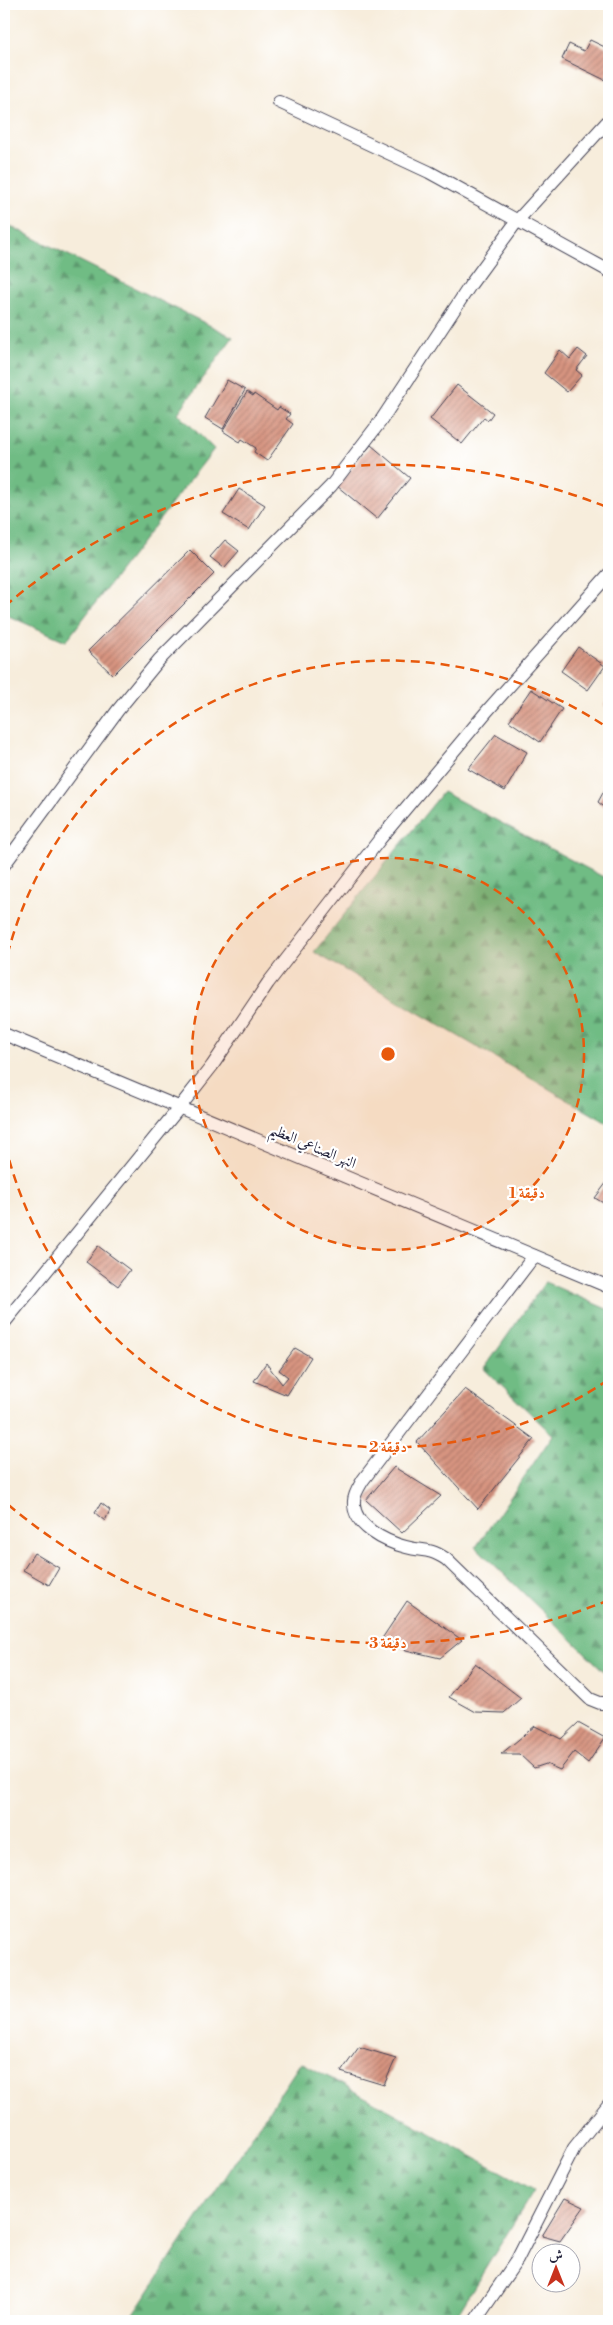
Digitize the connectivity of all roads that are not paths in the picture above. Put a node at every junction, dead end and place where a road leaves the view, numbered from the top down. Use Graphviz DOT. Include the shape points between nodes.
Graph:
graph roads {
  1 [pos="279,102"];
  2 [pos="609,120"];
  3 [pos="517,221"];
  4 [pos="609,271"];
  5 [pos="609,574"];
  6 [pos="4,865"];
  7 [pos="4,1034"];
  8 [pos="179,1108"];
  9 [pos="534,1256"];
  10 [pos="609,1287"];
  11 [pos="4,1323"];
  12 [pos="609,1703"];
  13 [pos="609,2104"];
  14 [pos="475,2321"];
  1 -- 3 [label="street" via="429,172"];
  2 -- 3 [label="street"];
  3 -- 4 [label="street"];
  3 -- 6 [label="street" via="471,284 380,422 331,486 159,660 118,710"];
  5 -- 8 [label="street" via="488,710 380,839 268,983 212,1066"];
  7 -- 8 [label="street, النهر الصناعي العظيم"];
  8 -- 9 [label="street, النهر الصناعي العظيم"];
  8 -- 11 [label="street"];
  9 -- 10 [label="street, النهر الصناعي العظيم"];
  9 -- 12 [label="street" via="363,1480 353,1500 354,1509 359,1520 383,1538 407,1547 426,1548 446,1559 590,1699"];
  13 -- 14 [label="street" via="574,2148 517,2260"];
}
